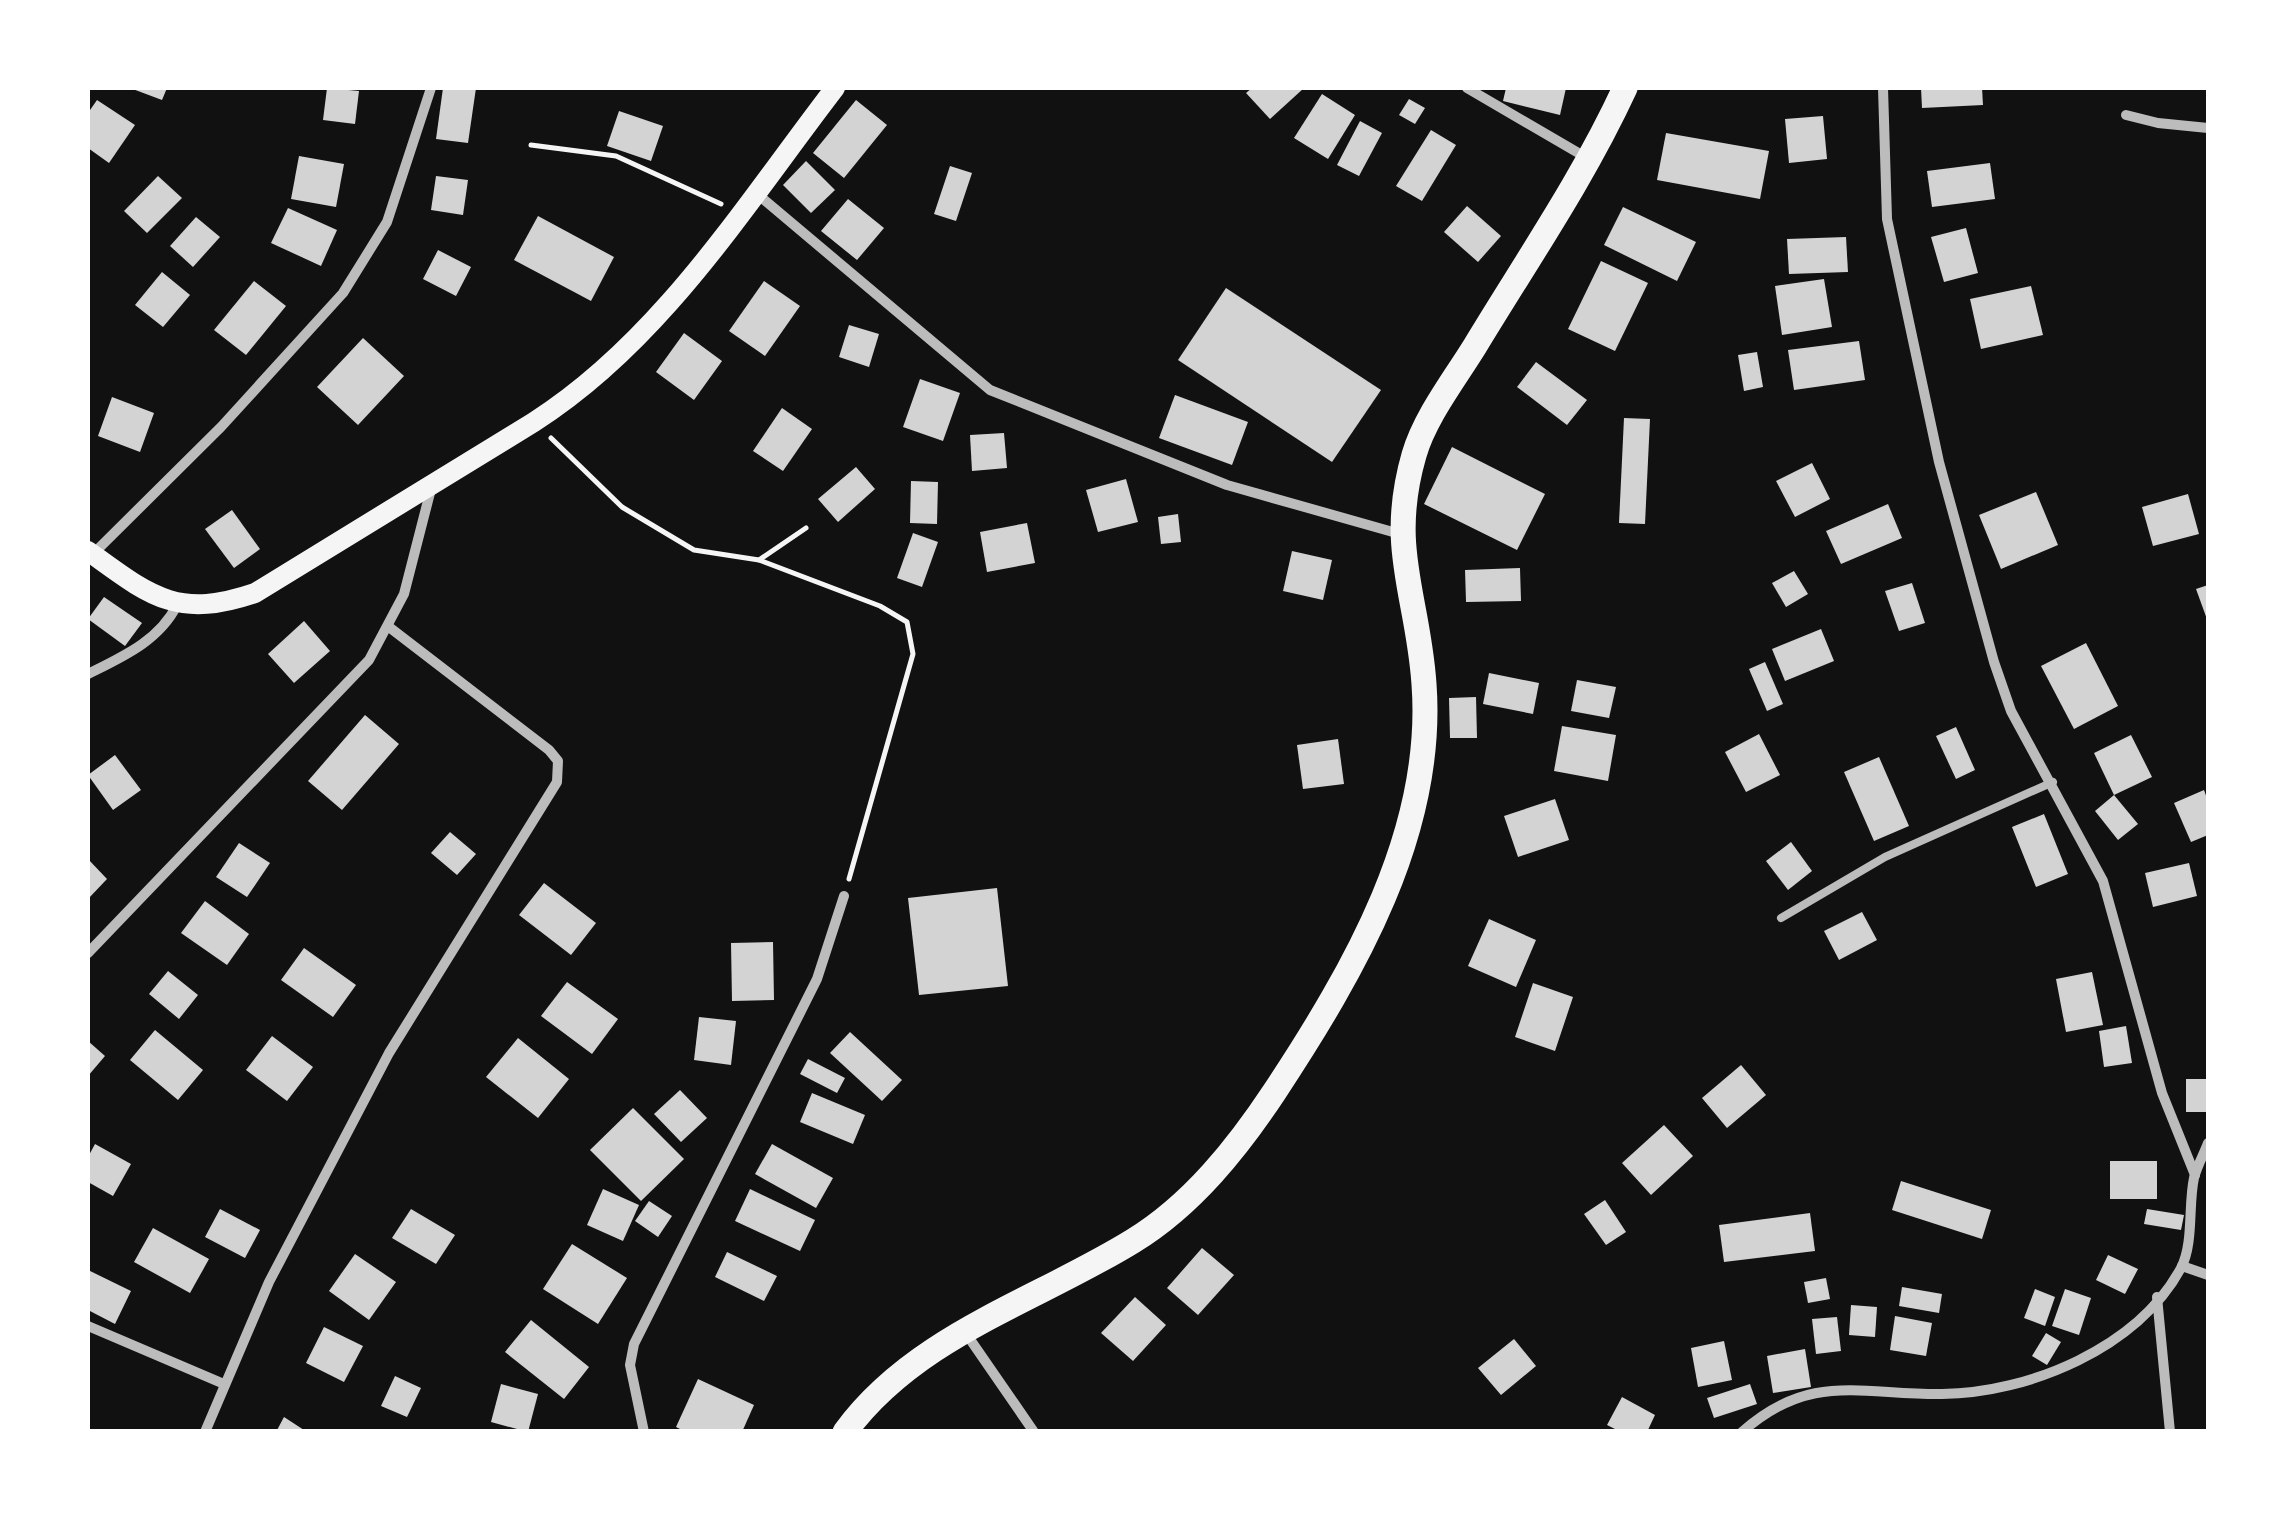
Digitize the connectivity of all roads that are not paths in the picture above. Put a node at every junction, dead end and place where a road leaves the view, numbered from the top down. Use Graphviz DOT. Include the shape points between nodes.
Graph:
graph roads {
  1 [pos="430,88"];
  2 [pos="835,88"];
  3 [pos="1467,88"];
  4 [pos="1625,88"];
  5 [pos="1883,88"];
  6 [pos="2126,115"];
  7 [pos="2208,128"];
  8 [pos="1591,160"];
  9 [pos="756,193"];
  10 [pos="432,484"];
  11 [pos="1401,534"];
  12 [pos="90,553"];
  13 [pos="177,605"];
  14 [pos="389,627"];
  15 [pos="88,674"];
  16 [pos="2052,782"];
  17 [pos="844,896"];
  18 [pos="1781,918"];
  19 [pos="88,953"];
  20 [pos="2208,1142"];
  21 [pos="2195,1176"];
  22 [pos="2182,1266"];
  23 [pos="2208,1276"];
  24 [pos="2157,1297"];
  25 [pos="88,1326"];
  26 [pos="964,1331"];
  27 [pos="224,1384"];
  28 [pos="205,1432"];
  29 [pos="644,1432"];
  30 [pos="845,1432"];
  31 [pos="1034,1432"];
  32 [pos="1742,1432"];
  33 [pos="2170,1432"];
  1 -- 12 [label="street" via="388,222 343,293 221,427"];
  2 -- 9 [label="main road"];
  3 -- 8 [label="street"];
  4 -- 8 [label="highway"];
  5 -- 16 [label="street" via="1887,219 1939,462 2011,711"];
  6 -- 7 [label="street"];
  8 -- 11 [label="highway" via="1415,451"];
  9 -- 10 [label="main road" via="636,339 573,397"];
  9 -- 11 [label="street" via="990,390 1227,485"];
  10 -- 13 [label="main road" via="255,593"];
  10 -- 14 [label="street"];
  11 -- 26 [label="highway" via="1424,683 1425,742 1401,854 1357,952 1275,1092 1209,1180 1136,1239"];
  12 -- 13 [label="main road" via="136,588"];
  13 -- 15 [label="street" via="149,640"];
  14 -- 19 [label="street" via="369,660"];
  14 -- 27 [label="street" via="549,750 558,761 558,782 389,1053 269,1282"];
  16 -- 18 [label="lane" via="1886,857"];
  16 -- 21 [label="street" via="2103,881 2162,1093"];
  17 -- 29 [label="street" via="817,979 634,1344 630,1365"];
  20 -- 21 [label="street"];
  21 -- 22 [label="street"];
  22 -- 23 [label="street"];
  22 -- 24 [label="street"];
  24 -- 32 [label="street" via="2106,1344 2044,1377 1942,1394 1849,1387 1803,1394 1769,1408"];
  24 -- 33 [label="street"];
  25 -- 27 [label="street"];
  26 -- 30 [label="highway" via="896,1375"];
  26 -- 31 [label="street"];
  27 -- 28 [label="street"];
}
